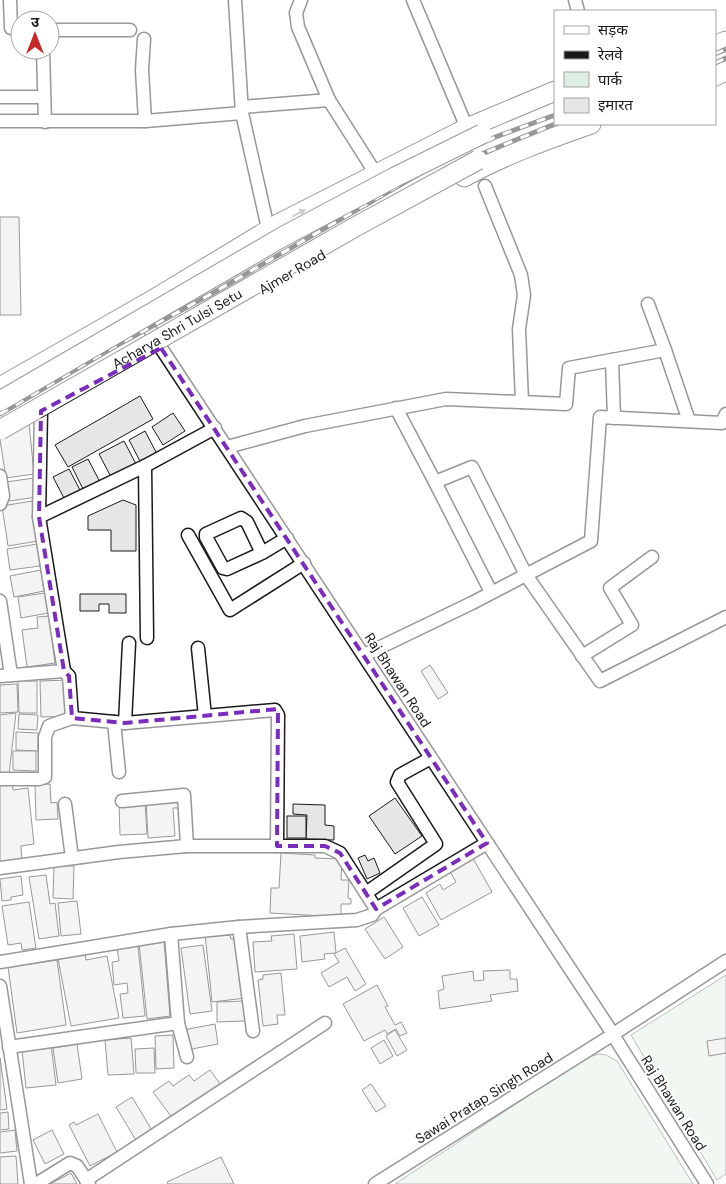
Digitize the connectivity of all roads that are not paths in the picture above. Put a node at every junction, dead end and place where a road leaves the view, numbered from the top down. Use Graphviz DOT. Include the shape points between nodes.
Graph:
graph roads {
  1 [pos="235,0"];
  2 [pos="301,0"];
  3 [pos="414,0"];
  4 [pos="60,30"];
  5 [pos="130,30"];
  6 [pos="144,39"];
  7 [pos="43,60"];
  8 [pos="554,91"];
  9 [pos="0,96"];
  10 [pos="44,97"];
  11 [pos="329,100"];
  12 [pos="554,104"];
  13 [pos="242,110"];
  14 [pos="0,121"];
  15 [pos="45,122"];
  16 [pos="145,122"];
  17 [pos="565,125"];
  18 [pos="588,125"];
  19 [pos="467,128"];
  20 [pos="376,174"];
  21 [pos="485,186"];
  22 [pos="270,230"];
  23 [pos="648,304"];
  24 [pos="137,308"];
  25 [pos="161,348"];
  26 [pos="665,350"];
  27 [pos="612,360"];
  28 [pos="0,387"];
  29 [pos="0,401"];
  30 [pos="522,402"];
  31 [pos="396,408"];
  32 [pos="41,412"];
  33 [pos="726,414"];
  34 [pos="614,418"];
  35 [pos="689,421"];
  36 [pos="215,428"];
  37 [pos="0,430"];
  38 [pos="0,436"];
  39 [pos="227,447"];
  40 [pos="145,466"];
  41 [pos="0,476"];
  42 [pos="435,482"];
  43 [pos="0,504"];
  44 [pos="39,516"];
  45 [pos="188,535"];
  46 [pos="287,538"];
  47 [pos="262,553"];
  48 [pos="652,557"];
  49 [pos="304,563"];
  50 [pos="526,575"];
  51 [pos="491,592"];
  52 [pos="0,601"];
  53 [pos="726,617"];
  54 [pos="147,638"];
  55 [pos="129,643"];
  56 [pos="198,648"];
  57 [pos="364,655"];
  58 [pos="582,656"];
  59 [pos="64,672"];
  60 [pos="6,675"];
  61 [pos="205,716"];
  62 [pos="72,718"];
  63 [pos="120,723"];
  64 [pos="431,758"];
  65 [pos="119,772"];
  66 [pos="0,779"];
  67 [pos="122,801"];
  68 [pos="65,804"];
  69 [pos="487,843"];
  70 [pos="187,846"];
  71 [pos="276,846"];
  72 [pos="72,858"];
  73 [pos="0,868"];
  74 [pos="366,893"];
  75 [pos="376,909"];
  76 [pos="239,927"];
  77 [pos="171,934"];
  78 [pos="0,962"];
  79 [pos="726,962"];
  80 [pos="0,986"];
  81 [pos="178,1023"];
  82 [pos="325,1023"];
  83 [pos="253,1031"];
  84 [pos="613,1034"];
  85 [pos="9,1046"];
  86 [pos="186,1057"];
  87 [pos="87,1182"];
  88 [pos="31,1184"];
  89 [pos="36,1184"];
  90 [pos="375,1184"];
  91 [pos="707,1184"];
  1 -- 13 [label="street"];
  2 -- 11 [label="street" via="296,13 298,27"];
  3 -- 19 [label="street"];
  4 -- 5 [label="street"];
  6 -- 16 [label="street"];
  7 -- 10 [label="street"];
  8 -- 19 [label="highway"];
  9 -- 10 [label="street"];
  10 -- 15 [label="street"];
  11 -- 13 [label="street"];
  11 -- 20 [label="street"];
  12 -- 29 [label="highway, Acharya Shri Tulsi Setu, bridge" via="482,134 293,232"];
  13 -- 16 [label="street"];
  13 -- 22 [label="street"];
  14 -- 15 [label="street"];
  15 -- 16 [label="street"];
  17 -- 37 [label="highway, Acharya Shri Tulsi Setu, bridge" via="478,160"];
  18 -- 25 [label="highway, Ajmer Road" via="484,166"];
  19 -- 20 [label="highway"];
  22 -- 20 [label="highway, one-way"];
  21 -- 30 [label="street" via="521,275 524,295 519,329"];
  22 -- 24 [label="highway"];
  23 -- 26 [label="street"];
  24 -- 25 [label="street, Raj Bhawan Road"];
  24 -- 28 [label="highway"];
  25 -- 32 [label="highway, Ajmer Road"];
  25 -- 36 [label="street, Raj Bhawan Road"];
  26 -- 27 [label="street"];
  26 -- 35 [label="street"];
  27 -- 30 [label="street" via="569,368 566,404"];
  27 -- 34 [label="street"];
  30 -- 31 [label="street" via="446,399"];
  31 -- 39 [label="street" via="305,426"];
  31 -- 42 [label="street"];
  32 -- 38 [label="highway, Ajmer Road"];
  32 -- 44 [label="street"];
  33 -- 35 [label="street" via="722,423"];
  34 -- 35 [label="street"];
  34 -- 50 [label="street" via="600,417 591,541"];
  36 -- 39 [label="street, Raj Bhawan Road"];
  36 -- 40 [label="street"];
  39 -- 46 [label="street, Raj Bhawan Road"];
  40 -- 44 [label="street"];
  40 -- 54 [label="street"];
  41 -- 43 [label="street" via="3,496"];
  42 -- 50 [label="street" via="472,467"];
  42 -- 51 [label="street"];
  44 -- 59 [label="street"];
  45 -- 49 [label="street" via="230,610"];
  46 -- 47 [label="street"];
  46 -- 49 [label="street, Raj Bhawan Road"];
  47 -- 47 [label="street" via="225,569 206,534 245,519"];
  48 -- 58 [label="street" via="610,588 632,625"];
  49 -- 57 [label="street, Raj Bhawan Road"];
  50 -- 51 [label="street"];
  50 -- 58 [label="street"];
  51 -- 57 [label="street"];
  52 -- 60 [label="street"];
  53 -- 58 [label="street" via="600,681"];
  55 -- 63 [label="street"];
  56 -- 61 [label="street"];
  57 -- 64 [label="street, Raj Bhawan Road"];
  59 -- 60 [label="street"];
  59 -- 62 [label="street" via="70,676"];
  61 -- 63 [label="street"];
  61 -- 71 [label="street" via="270,709 278,715"];
  62 -- 63 [label="street"];
  62 -- 66 [label="street" via="49,726 45,737 45,777"];
  63 -- 65 [label="street"];
  64 -- 69 [label="street, Raj Bhawan Road"];
  64 -- 74 [label="street" via="400,776 397,782 436,844"];
  67 -- 70 [label="street" via="184,795"];
  68 -- 72 [label="street"];
  69 -- 75 [label="street"];
  69 -- 84 [label="street, Raj Bhawan Road"];
  70 -- 71 [label="street"];
  70 -- 72 [label="street"];
  71 -- 74 [label="street" via="325,846 340,853"];
  72 -- 73 [label="street"];
  74 -- 75 [label="street"];
  75 -- 76 [label="street" via="372,915 357,920"];
  76 -- 77 [label="street"];
  76 -- 83 [label="street"];
  77 -- 78 [label="street"];
  77 -- 81 [label="street"];
  79 -- 84 [label="street, Sawai Pratap Singh Road"];
  80 -- 85 [label="street"];
  81 -- 85 [label="street"];
  81 -- 86 [label="street"];
  82 -- 87 [label="street"];
  84 -- 90 [label="street, Sawai Pratap Singh Road"];
  84 -- 91 [label="street, Raj Bhawan Road"];
  85 -- 88 [label="street"];
  87 -- 89 [label="street" via="77,1166 70,1164"];
}
